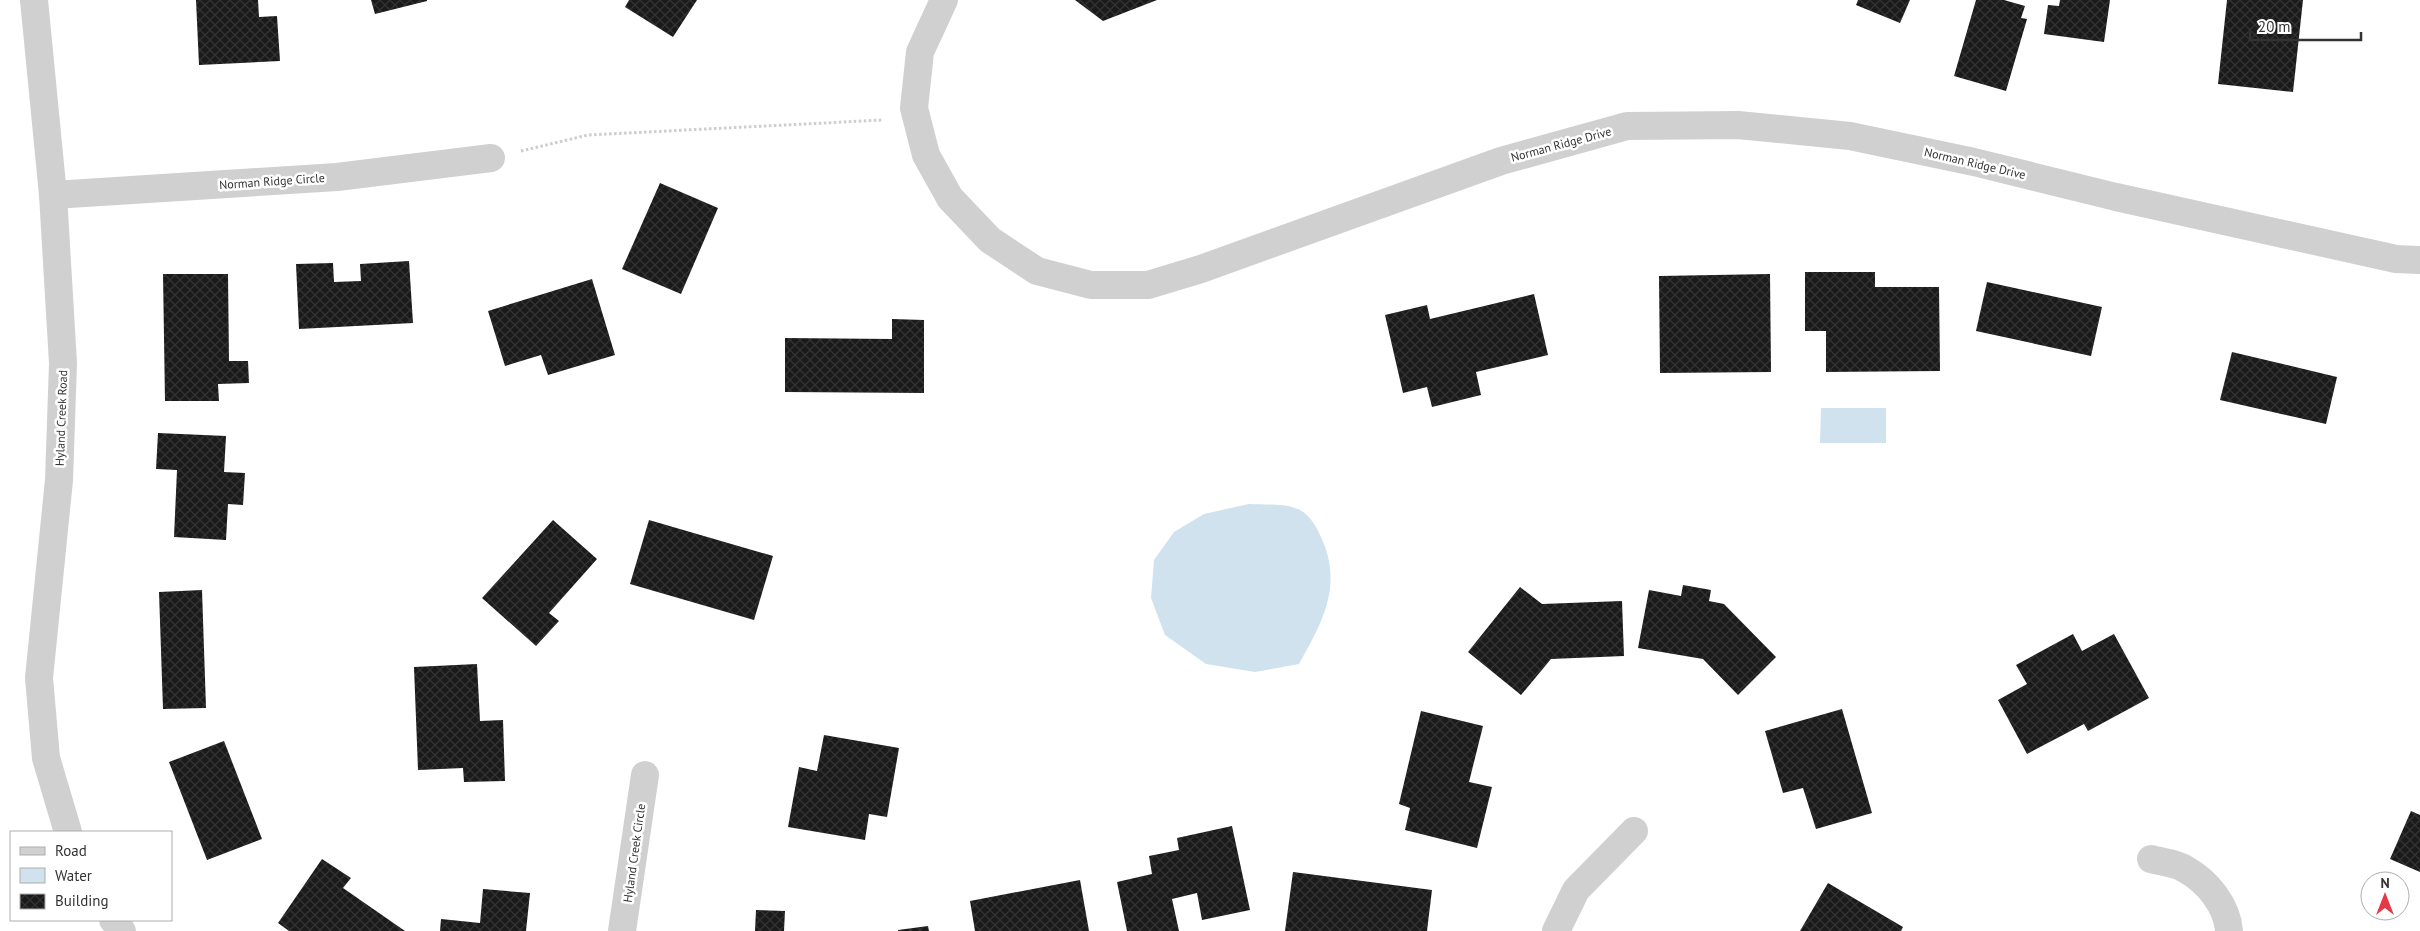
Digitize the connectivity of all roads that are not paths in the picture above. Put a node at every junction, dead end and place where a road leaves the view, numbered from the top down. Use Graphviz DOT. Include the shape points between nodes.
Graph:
graph roads {
  1 [pos="34,0"];
  2 [pos="944,0"];
  3 [pos="491,158"];
  4 [pos="53,195"];
  5 [pos="2420,260"];
  6 [pos="646,775"];
  7 [pos="68,831"];
  8 [pos="1634,831"];
  9 [pos="2151,859"];
  10 [pos="622,931"];
  11 [pos="1556,931"];
  12 [pos="2229,931"];
  1 -- 4 [label="street, Hyland Creek Road"];
  2 -- 5 [label="street, Norman Ridge Drive" via="920,52 914,108 926,155 950,198 990,240 1037,271 1091,286 1148,286 1501,161 1627,126 1738,125 1850,136 2396,259"];
  3 -- 4 [label="street, Norman Ridge Circle" via="337,177"];
  4 -- 7 [label="street, Hyland Creek Road" via="62,382 59,480 39,678 46,758"];
  6 -- 10 [label="street, Hyland Creek Circle"];
  8 -- 11 [label="street" via="1576,890"];
  9 -- 12 [label="street" via="2184,868 2211,889 2228,920"];
}
